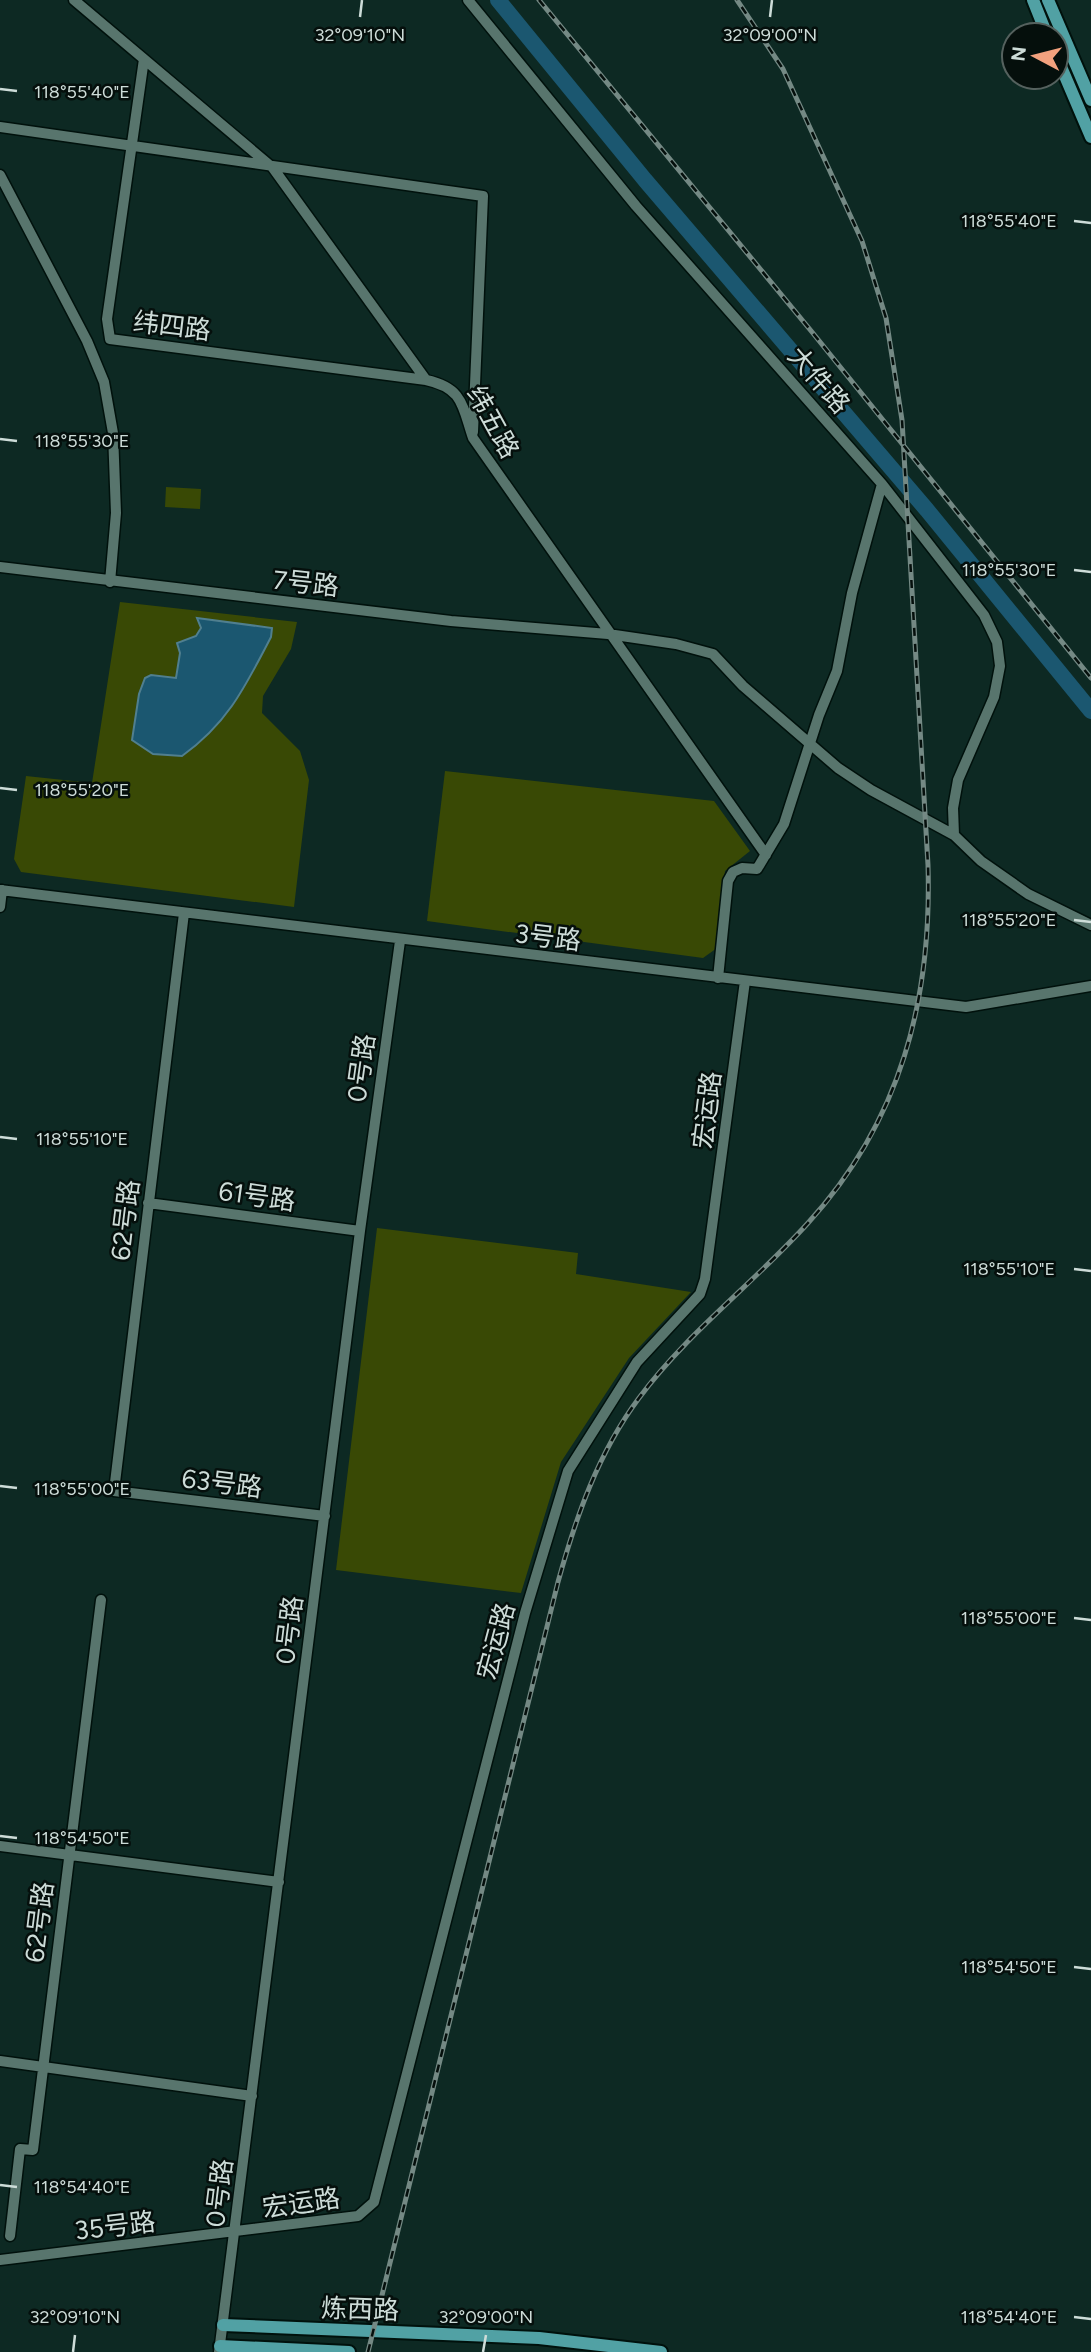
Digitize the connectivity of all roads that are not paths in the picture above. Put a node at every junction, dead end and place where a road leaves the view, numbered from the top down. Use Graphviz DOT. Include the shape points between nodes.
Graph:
graph roads {
  1 [pos="74,0"];
  2 [pos="468,0"];
  3 [pos="1033,0"];
  4 [pos="1048,0"];
  5 [pos="1041,21"];
  6 [pos="144,59"];
  7 [pos="1070,88"];
  8 [pos="1091,100"];
  9 [pos="0,127"];
  10 [pos="1091,137"];
  11 [pos="130,147"];
  12 [pos="273,168"];
  13 [pos="0,175"];
  14 [pos="426,380"];
  15 [pos="473,438"];
  16 [pos="882,484"];
  17 [pos="0,567"];
  18 [pos="110,582"];
  19 [pos="608,634"];
  20 [pos="809,746"];
  21 [pos="954,835"];
  22 [pos="766,855"];
  23 [pos="1,890"];
  24 [pos="0,907"];
  25 [pos="184,913"];
  26 [pos="1091,925"];
  27 [pos="400,941"];
  28 [pos="718,978"];
  29 [pos="745,981"];
  30 [pos="1091,986"];
  31 [pos="148,1203"];
  32 [pos="360,1231"];
  33 [pos="114,1491"];
  34 [pos="325,1516"];
  35 [pos="101,1600"];
  36 [pos="0,1846"];
  37 [pos="69,1856"];
  38 [pos="279,1882"];
  39 [pos="0,2061"];
  40 [pos="43,2067"];
  41 [pos="252,2096"];
  42 [pos="234,2234"];
  43 [pos="10,2236"];
  44 [pos="0,2260"];
  45 [pos="223,2325"];
  46 [pos="220,2349"];
  47 [pos="349,2352"];
  48 [pos="661,2352"];
  1 -- 6 [label="street, 纬五路"];
  2 -- 16 [label="street, 大件路" via="636,206"];
  3 -- 5 [label="main road"];
  4 -- 8 [label="main road"];
  6 -- 11 [label="street, 纬四路"];
  6 -- 12 [label="street, 纬五路"];
  7 -- 10 [label="main road"];
  9 -- 11 [label="street"];
  11 -- 12 [label="street"];
  11 -- 14 [label="street, 纬四路" via="107,319 110,340"];
  12 -- 14 [label="street, 纬五路"];
  12 -- 15 [label="street" via="483,195"];
  13 -- 18 [label="street" via="104,382 113,433 116,513"];
  14 -- 15 [label="street, 纬五路" via="447,384 459,396"];
  15 -- 19 [label="street, 纬五路"];
  16 -- 20 [label="street" via="852,593 837,671"];
  16 -- 21 [label="street, 大件路" via="984,615 997,642 1000,666 994,697 958,780"];
  17 -- 18 [label="street, 7号路"];
  18 -- 19 [label="street, 7号路"];
  19 -- 20 [label="street, 7号路" via="713,654"];
  19 -- 22 [label="street, 纬五路"];
  20 -- 21 [label="street, 7号路" via="871,790"];
  20 -- 22 [label="street" via="784,824"];
  21 -- 26 [label="street, 7号路" via="1028,894"];
  22 -- 28 [label="street" via="757,869 741,868 728,881"];
  23 -- 24 [label="street"];
  23 -- 25 [label="street, 3号路"];
  25 -- 27 [label="street, 3号路"];
  25 -- 31 [label="street, 62号路"];
  27 -- 28 [label="street, 3号路"];
  27 -- 32 [label="street, 0号路"];
  28 -- 29 [label="street, 3号路"];
  29 -- 30 [label="street, 3号路" via="966,1007"];
  29 -- 42 [label="street, 宏运路" via="705,1279 700,1294 638,1362 568,1471 521,1625 374,2202 358,2216"];
  31 -- 32 [label="street, 61号路"];
  31 -- 33 [label="street, 62号路"];
  32 -- 34 [label="street, 0号路"];
  33 -- 34 [label="street, 63号路"];
  34 -- 38 [label="street, 0号路"];
  35 -- 37 [label="street, 62号路"];
  36 -- 37 [label="street"];
  37 -- 38 [label="street"];
  37 -- 40 [label="street, 62号路"];
  38 -- 41 [label="street, 0号路"];
  39 -- 40 [label="street"];
  40 -- 41 [label="street"];
  40 -- 43 [label="street, 62号路" via="33,2150 20,2148"];
  41 -- 42 [label="street, 0号路"];
  42 -- 44 [label="street, 35号路"];
  42 -- 45 [label="street, 0号路"];
  45 -- 46 [label="street, 0号路"];
  45 -- 48 [label="main road, 炼西路" via="539,2339"];
  46 -- 47 [label="main road, 炼西路"];
}
